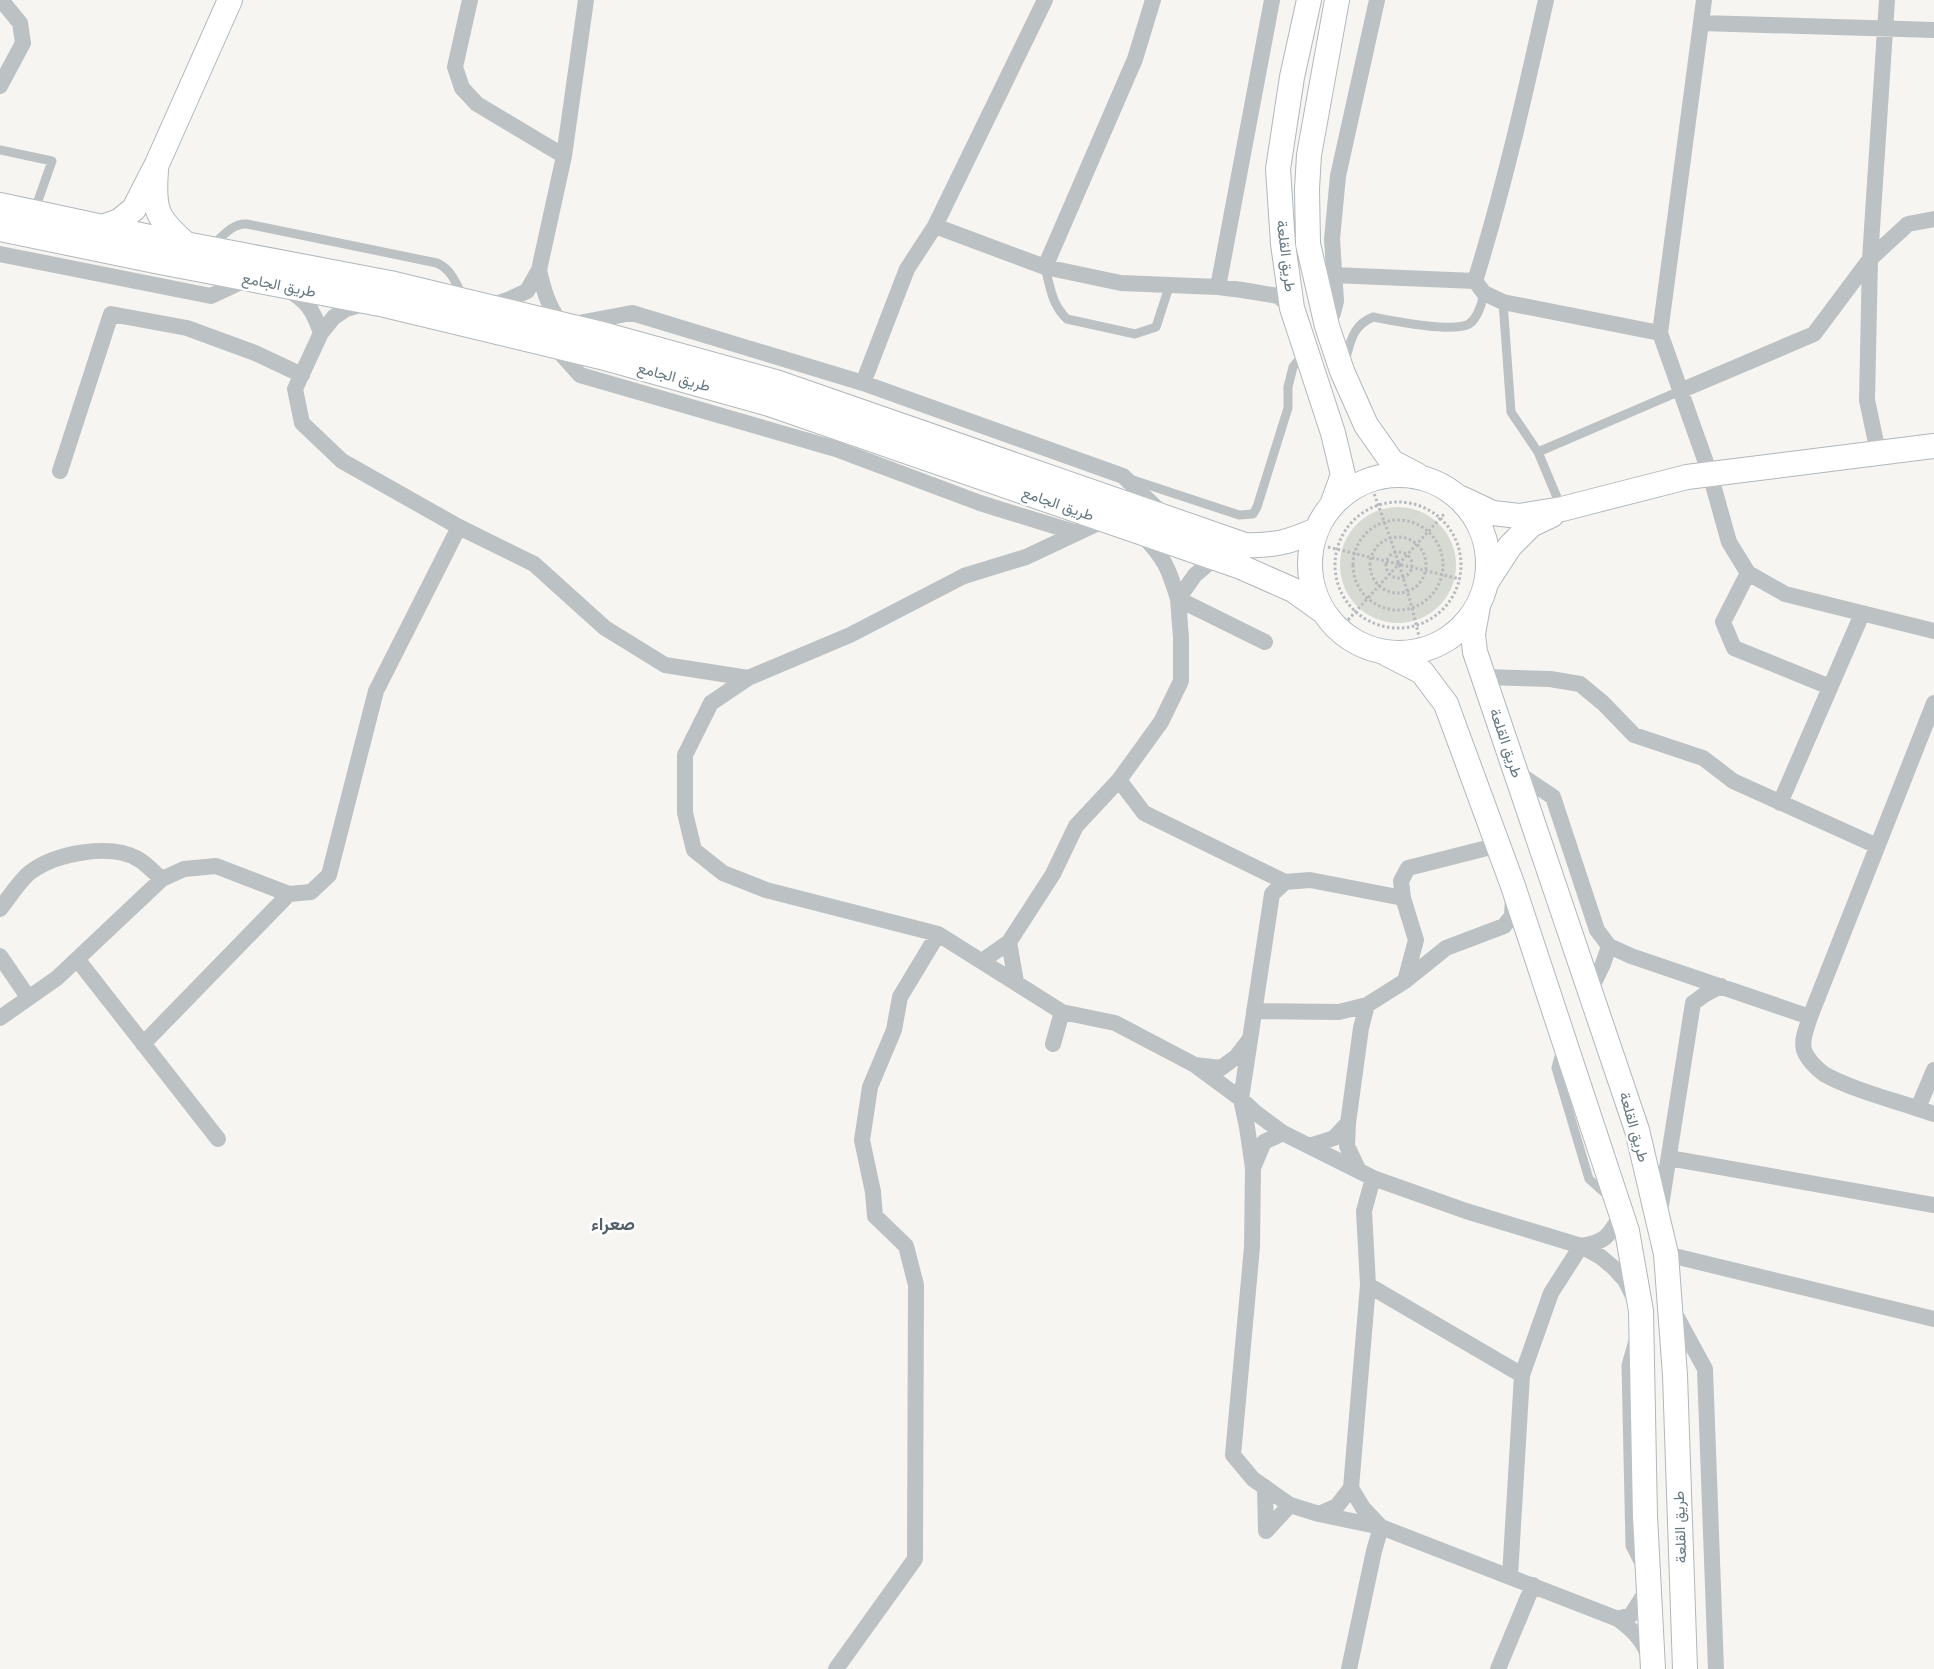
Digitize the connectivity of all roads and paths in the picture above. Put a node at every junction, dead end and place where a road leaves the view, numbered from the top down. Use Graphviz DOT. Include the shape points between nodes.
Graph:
graph roads {
  1 [pos="1,0"];
  2 [pos="230,0"];
  3 [pos="470,0"];
  4 [pos="586,0"];
  5 [pos="1045,0"];
  6 [pos="1153,0"];
  7 [pos="1272,0"];
  8 [pos="1309,0"];
  9 [pos="1337,0"];
  10 [pos="1378,0"];
  11 [pos="1546,0"];
  12 [pos="1704,0"];
  13 [pos="1887,0"];
  14 [pos="0,14"];
  15 [pos="20,23"];
  16 [pos="1701,23"];
  17 [pos="1885,29"];
  18 [pos="1934,30"];
  19 [pos="0,86"];
  20 [pos="0,150"];
  21 [pos="564,156"];
  22 [pos="157,164"];
  23 [pos="0,205"];
  24 [pos="34,212"];
  25 [pos="1934,219"];
  26 [pos="935,226"];
  27 [pos="102,227"];
  28 [pos="0,229"];
  29 [pos="186,244"];
  30 [pos="210,249"];
  31 [pos="0,254"];
  32 [pos="1870,260"];
  33 [pos="1045,267"];
  34 [pos="539,270"];
  35 [pos="1333,275"];
  36 [pos="247,279"];
  37 [pos="1170,284"];
  38 [pos="280,285"];
  39 [pos="1218,287"];
  40 [pos="1480,287"];
  41 [pos="368,302"];
  42 [pos="1503,302"];
  43 [pos="477,304"];
  44 [pos="1292,308"];
  45 [pos="1326,326"];
  46 [pos="560,332"];
  47 [pos="1660,332"];
  48 [pos="321,333"];
  49 [pos="1306,350"];
  50 [pos="1342,371"];
  51 [pos="302,375"];
  52 [pos="863,383"];
  53 [pos="1680,392"];
  54 [pos="1934,446"];
  55 [pos="1538,452"];
  56 [pos="1878,452"];
  57 [pos="60,471"];
  58 [pos="1710,474"];
  59 [pos="1123,476"];
  60 [pos="1421,477"];
  61 [pos="1369,480"];
  62 [pos="1458,497"];
  63 [pos="1378,505"];
  64 [pos="1331,506"];
  65 [pos="1562,509"];
  66 [pos="1166,517"];
  67 [pos="1441,518"];
  68 [pos="1105,520"];
  69 [pos="1384,522"];
  70 [pos="459,527"];
  71 [pos="1138,531"];
  72 [pos="1428,531"];
  73 [pos="1077,533"];
  74 [pos="1315,536"];
  75 [pos="1389,538"];
  76 [pos="1417,543"];
  77 [pos="1336,549"];
  78 [pos="1394,552"];
  79 [pos="1355,553"];
  80 [pos="1407,555"];
  81 [pos="1371,557"];
  82 [pos="1215,558"];
  83 [pos="1386,560"];
  84 [pos="1398,564"];
  85 [pos="1411,567"];
  86 [pos="1426,571"];
  87 [pos="1748,573"];
  88 [pos="1389,574"];
  89 [pos="1442,575"];
  90 [pos="1402,577"];
  91 [pos="1460,579"];
  92 [pos="1486,583"];
  93 [pos="1379,586"];
  94 [pos="1407,592"];
  95 [pos="1178,599"];
  96 [pos="1368,599"];
  97 [pos="1478,606"];
  98 [pos="1412,608"];
  99 [pos="1322,610"];
  100 [pos="1355,613"];
  101 [pos="1862,614"];
  102 [pos="1417,626"];
  103 [pos="1338,631"];
  104 [pos="1934,631"];
  105 [pos="1265,642"];
  106 [pos="1422,650"];
  107 [pos="1387,654"];
  108 [pos="1483,677"];
  109 [pos="748,678"];
  110 [pos="1830,687"];
  111 [pos="1934,703"];
  112 [pos="1516,772"];
  113 [pos="1119,780"];
  114 [pos="1780,803"];
  115 [pos="1497,844"];
  116 [pos="1877,846"];
  117 [pos="162,879"];
  118 [pos="1285,882"];
  119 [pos="1513,886"];
  120 [pos="289,894"];
  121 [pos="1403,898"];
  122 [pos="0,909"];
  123 [pos="938,934"];
  124 [pos="1416,940"];
  125 [pos="1009,942"];
  126 [pos="1609,946"];
  127 [pos="1446,948"];
  128 [pos="0,956"];
  129 [pos="1631,956"];
  130 [pos="77,959"];
  131 [pos="982,960"];
  132 [pos="1603,964"];
  133 [pos="1679,972"];
  134 [pos="1405,981"];
  135 [pos="1016,982"];
  136 [pos="1721,986"];
  137 [pos="1590,991"];
  138 [pos="28,997"];
  139 [pos="1693,1003"];
  140 [pos="1367,1005"];
  141 [pos="1062,1012"];
  142 [pos="1254,1012"];
  143 [pos="1339,1012"];
  144 [pos="1810,1016"];
  145 [pos="0,1018"];
  146 [pos="1361,1028"];
  147 [pos="1250,1038"];
  148 [pos="143,1044"];
  149 [pos="1053,1044"];
  150 [pos="1196,1065"];
  151 [pos="1934,1070"];
  152 [pos="1241,1099"];
  153 [pos="1918,1108"];
  154 [pos="1934,1114"];
  155 [pos="1348,1123"];
  156 [pos="1282,1133"];
  157 [pos="218,1139"];
  158 [pos="1309,1146"];
  159 [pos="1669,1158"];
  160 [pos="1253,1168"];
  161 [pos="1366,1174"];
  162 [pos="1934,1205"];
  163 [pos="1621,1211"];
  164 [pos="1658,1221"];
  165 [pos="1581,1246"];
  166 [pos="1666,1254"];
  167 [pos="1368,1285"];
  168 [pos="1670,1304"];
  169 [pos="1641,1311"];
  170 [pos="1934,1319"];
  171 [pos="1522,1375"];
  172 [pos="1265,1487"];
  173 [pos="1351,1488"];
  174 [pos="1290,1504"];
  175 [pos="1319,1514"];
  176 [pos="1381,1526"];
  177 [pos="1510,1576"];
  178 [pos="1533,1585"];
  179 [pos="1649,1587"];
  180 [pos="1618,1619"];
  181 [pos="836,1669"];
  182 [pos="1349,1669"];
  183 [pos="1498,1669"];
  184 [pos="1653,1669"];
  185 [pos="1685,1669"];
  186 [pos="1716,1669"];
  1 -- 15 [label="street"];
  2 -- 22 [label="main road"];
  3 -- 21 [label="street" via="455,67 462,88 477,104"];
  4 -- 21 [label="street"];
  5 -- 26 [label="street"];
  6 -- 33 [label="street" via="1135,59"];
  7 -- 39 [label="street"];
  8 -- 44 [label="main road, طريق القلعة" via="1292,78 1278,169 1282,244"];
  9 -- 45 [label="main road, طريق القلعة" via="1309,155 1307,189 1308,244"];
  10 -- 35 [label="street" via="1338,176 1332,239"];
  11 -- 40 [label="street"];
  12 -- 16 [label="street"];
  13 -- 17 [label="street"];
  14 -- 15 [label="street"];
  15 -- 19 [label="street" via="23,43"];
  16 -- 17 [label="street"];
  16 -- 47 [label="street"];
  17 -- 18 [label="street"];
  17 -- 32 [label="street"];
  20 -- 24 [label="lane" via="52,160"];
  21 -- 34 [label="street"];
  22 -- 27 [label="main road" via="134,209 119,221"];
  22 -- 29 [label="main road" via="154,192 158,213 167,228"];
  23 -- 24 [label="main road, طريق الجامع"];
  24 -- 27 [label="main road, طريق الجامع"];
  25 -- 32 [label="street" via="1908,224"];
  26 -- 33 [label="street"];
  26 -- 52 [label="street" via="908,269"];
  27 -- 29 [label="main road, طريق الجامع"];
  28 -- 36 [label="main road, طريق الجامع"];
  29 -- 30 [label="main road, طريق الجامع"];
  30 -- 43 [label="main road, طريق الجامع" via="390,283"];
  30 -- 43 [label="lane" via="239,223 418,259 444,266"];
  31 -- 36 [label="street" via="211,296"];
  32 -- 53 [label="street" via="1814,334"];
  32 -- 56 [label="street" via="1867,400"];
  33 -- 37 [label="street" via="1121,283"];
  33 -- 37 [label="lane" via="1053,302 1067,319 1135,334 1156,327"];
  34 -- 43 [label="street" via="527,290 510,299"];
  34 -- 46 [label="street" via="544,295"];
  35 -- 40 [label="street"];
  35 -- 45 [label="street" via="1336,301"];
  36 -- 38 [label="main road, طريق الجامع"];
  37 -- 39 [label="street"];
  38 -- 41 [label="main road, طريق الجامع"];
  38 -- 48 [label="street" via="303,299 314,314"];
  39 -- 44 [label="street" via="1278,296"];
  40 -- 42 [label="street"];
  40 -- 50 [label="lane" via="1480,308 1470,323 1455,328 1373,317 1362,322 1352,337"];
  41 -- 46 [label="main road, طريق الجامع"];
  41 -- 48 [label="street" via="346,309 334,317"];
  42 -- 47 [label="street"];
  42 -- 55 [label="lane" via="1511,412"];
  43 -- 46 [label="main road, طريق الجامع"];
  44 -- 49 [label="main road, طريق القلعة"];
  45 -- 50 [label="main road, طريق القلعة"];
  46 -- 52 [label="street" via="632,313"];
  46 -- 66 [label="main road, طريق الجامع" via="776,382"];
  46 -- 68 [label="main road, طريق الجامع"];
  46 -- 73 [label="street" via="580,375 836,449 980,503"];
  47 -- 53 [label="street"];
  48 -- 51 [label="street"];
  49 -- 59 [label="lane" via="1293,367 1288,387 1288,408 1252,514 1239,515"];
  49 -- 64 [label="main road, طريق القلعة" via="1343,475"];
  50 -- 60 [label="main road, طريق القلعة" via="1377,443 1392,462"];
  51 -- 57 [label="street" via="186,328 111,314"];
  51 -- 70 [label="street" via="296,389 302,423 342,461"];
  52 -- 59 [label="street"];
  53 -- 55 [label="lane"];
  53 -- 58 [label="street"];
  54 -- 56 [label="main road"];
  55 -- 65 [label="lane"];
  56 -- 58 [label="main road"];
  58 -- 65 [label="main road"];
  58 -- 87 [label="street" via="1729,542"];
  59 -- 66 [label="street"];
  60 -- 61 [label="main road" via="1382,476"];
  60 -- 62 [label="main road, طريق القلعة"];
  61 -- 63 [label="path"];
  61 -- 64 [label="main road" via="1346,492"];
  62 -- 65 [label="main road" via="1493,513 1518,516"];
  62 -- 67 [label="path"];
  62 -- 92 [label="main road" via="1484,536 1488,559"];
  63 -- 67 [label="path" via="1411,503 1427,508"];
  63 -- 69 [label="path"];
  63 -- 77 [label="path" via="1360,514 1345,530"];
  64 -- 74 [label="main road"];
  65 -- 92 [label="main road" via="1531,525 1510,546"];
  66 -- 74 [label="main road, طريق الجامع" via="1245,544 1268,546"];
  67 -- 72 [label="path"];
  67 -- 91 [label="path" via="1459,546 1462,562"];
  68 -- 71 [label="main road, طريق الجامع"];
  68 -- 73 [label="street"];
  69 -- 72 [label="path" via="1407,520"];
  69 -- 75 [label="path"];
  69 -- 79 [label="path" via="1371,529"];
  70 -- 109 [label="street" via="534,564 605,628 664,665"];
  70 -- 120 [label="street" via="376,691 329,875 311,892"];
  71 -- 82 [label="main road, طريق الجامع"];
  71 -- 95 [label="street" via="1158,551"];
  72 -- 76 [label="path"];
  72 -- 89 [label="path" via="1442,551"];
  73 -- 109 [label="street" via="1026,557 964,576 850,635"];
  74 -- 77 [label="path"];
  74 -- 99 [label="main road" via="1310,557 1311,584"];
  75 -- 76 [label="path" via="1404,537"];
  75 -- 78 [label="path"];
  75 -- 81 [label="path" via="1381,542"];
  76 -- 80 [label="path"];
  76 -- 86 [label="path" via="1426,556"];
  77 -- 79 [label="path"];
  77 -- 100 [label="path" via="1335,572 1341,594"];
  78 -- 80 [label="path"];
  78 -- 83 [label="path"];
  78 -- 84 [label="path"];
  79 -- 81 [label="path"];
  79 -- 96 [label="path" via="1353,570 1358,586"];
  80 -- 84 [label="path"];
  80 -- 85 [label="path"];
  81 -- 83 [label="path"];
  81 -- 93 [label="path" via="1370,568"];
  82 -- 95 [label="street" via="1195,575"];
  82 -- 99 [label="main road, طريق الجامع" via="1293,590"];
  83 -- 84 [label="path"];
  83 -- 88 [label="path"];
  84 -- 85 [label="path"];
  84 -- 88 [label="path"];
  84 -- 90 [label="path"];
  85 -- 86 [label="path"];
  85 -- 90 [label="path"];
  86 -- 89 [label="path"];
  86 -- 94 [label="path" via="1419,584"];
  87 -- 101 [label="street" via="1785,594"];
  87 -- 110 [label="street" via="1723,622 1734,648"];
  88 -- 90 [label="path"];
  88 -- 93 [label="path"];
  89 -- 91 [label="path"];
  89 -- 98 [label="path" via="1432,596"];
  90 -- 94 [label="path"];
  91 -- 92 [label="path"];
  91 -- 102 [label="path" via="1445,608"];
  92 -- 97 [label="main road"];
  93 -- 94 [label="path" via="1392,593"];
  93 -- 96 [label="path"];
  94 -- 98 [label="path"];
  95 -- 105 [label="street"];
  95 -- 113 [label="street" via="1180,681 1161,722"];
  96 -- 98 [label="path" via="1388,610"];
  96 -- 100 [label="path"];
  97 -- 106 [label="main road" via="1461,628 1440,644"];
  97 -- 108 [label="main road, طريق القلعة" via="1473,634"];
  98 -- 102 [label="path"];
  99 -- 103 [label="main road"];
  100 -- 102 [label="path" via="1384,628"];
  100 -- 103 [label="path"];
  101 -- 104 [label="street"];
  101 -- 110 [label="street"];
  102 -- 106 [label="path"];
  103 -- 107 [label="main road" via="1361,646"];
  106 -- 107 [label="main road"];
  107 -- 115 [label="main road" via="1422,672 1446,704"];
  108 -- 112 [label="main road, طريق القلعة"];
  108 -- 114 [label="street" via="1550,679 1580,684 1634,734 1703,758 1733,782"];
  109 -- 123 [label="street" via="711,703 685,755 685,812 694,850 723,874 766,890"];
  110 -- 114 [label="street"];
  111 -- 116 [label="street"];
  112 -- 126 [label="street" via="1553,797 1597,930"];
  112 -- 137 [label="main road, طريق القلعة"];
  113 -- 118 [label="street" via="1144,813"];
  113 -- 125 [label="street" via="1076,826 1053,874"];
  114 -- 116 [label="street"];
  115 -- 119 [label="main road"];
  115 -- 121 [label="street" via="1408,868 1400,881"];
  116 -- 144 [label="street"];
  117 -- 120 [label="street" via="184,869 216,866"];
  117 -- 122 [label="street" via="138,858 114,852 81,852 51,860 30,872"];
  117 -- 130 [label="street"];
  118 -- 121 [label="street" via="1310,880"];
  118 -- 142 [label="street" via="1272,894"];
  119 -- 127 [label="street" via="1512,916 1504,926"];
  119 -- 163 [label="main road"];
  120 -- 148 [label="street"];
  121 -- 124 [label="street"];
  123 -- 131 [label="street"];
  123 -- 181 [label="street" via="900,997 894,1030 870,1087 862,1140 874,1192 875,1216 906,1246 916,1285 915,1559"];
  124 -- 127 [label="street"];
  124 -- 134 [label="street"];
  125 -- 131 [label="street"];
  125 -- 135 [label="street"];
  126 -- 129 [label="street"];
  126 -- 132 [label="street"];
  127 -- 134 [label="street"];
  128 -- 138 [label="street"];
  129 -- 132 [label="street"];
  129 -- 133 [label="street"];
  130 -- 138 [label="street" via="57,978"];
  130 -- 148 [label="street"];
  131 -- 135 [label="street"];
  132 -- 137 [label="street"];
  133 -- 136 [label="street"];
  133 -- 139 [label="street" via="1689,987"];
  134 -- 140 [label="street"];
  135 -- 141 [label="street"];
  136 -- 139 [label="street"];
  136 -- 144 [label="street"];
  137 -- 164 [label="main road, طريق القلعة" via="1638,1130"];
  138 -- 145 [label="street"];
  139 -- 159 [label="street"];
  140 -- 143 [label="street"];
  140 -- 146 [label="street"];
  141 -- 149 [label="street"];
  141 -- 150 [label="street" via="1115,1023"];
  142 -- 143 [label="street"];
  142 -- 147 [label="street"];
  143 -- 146 [label="street"];
  144 -- 153 [label="street" via="1804,1050 1823,1073"];
  146 -- 155 [label="street"];
  147 -- 150 [label="street" via="1236,1057 1221,1068"];
  147 -- 152 [label="street"];
  148 -- 157 [label="street"];
  150 -- 152 [label="street"];
  151 -- 153 [label="street"];
  152 -- 156 [label="street"];
  152 -- 160 [label="street"];
  153 -- 154 [label="street"];
  155 -- 158 [label="street" via="1334,1138"];
  155 -- 161 [label="street" via="1347,1146"];
  156 -- 158 [label="street"];
  156 -- 160 [label="street" via="1264,1142"];
  158 -- 161 [label="street"];
  159 -- 162 [label="street"];
  159 -- 164 [label="street"];
  160 -- 172 [label="street" via="1252,1247 1233,1455 1253,1479"];
  161 -- 165 [label="street" via="1466,1211"];
  161 -- 167 [label="street" via="1364,1211"];
  163 -- 165 [label="street" via="1605,1238"];
  163 -- 169 [label="main road" via="1634,1262"];
  164 -- 166 [label="main road, طريق القلعة"];
  165 -- 169 [label="street" via="1614,1268 1625,1280"];
  165 -- 171 [label="street" via="1551,1293"];
  166 -- 168 [label="main road, طريق القلعة"];
  166 -- 170 [label="street"];
  167 -- 171 [label="street"];
  167 -- 173 [label="street"];
  168 -- 185 [label="main road, طريق القلعة" via="1676,1375"];
  168 -- 186 [label="street" via="1705,1369"];
  169 -- 179 [label="main road"];
  171 -- 177 [label="street"];
  172 -- 174 [label="street"];
  172 -- 174 [label="street" via="1266,1532"];
  173 -- 175 [label="street" via="1337,1506"];
  173 -- 176 [label="street" via="1363,1508"];
  174 -- 175 [label="street"];
  175 -- 176 [label="street"];
  176 -- 177 [label="street"];
  176 -- 182 [label="street"];
  177 -- 178 [label="street"];
  178 -- 180 [label="street"];
  178 -- 183 [label="street"];
  179 -- 180 [label="street" via="1631,1615"];
  179 -- 184 [label="main road"];
  180 -- 184 [label="street" via="1644,1643"];
}
